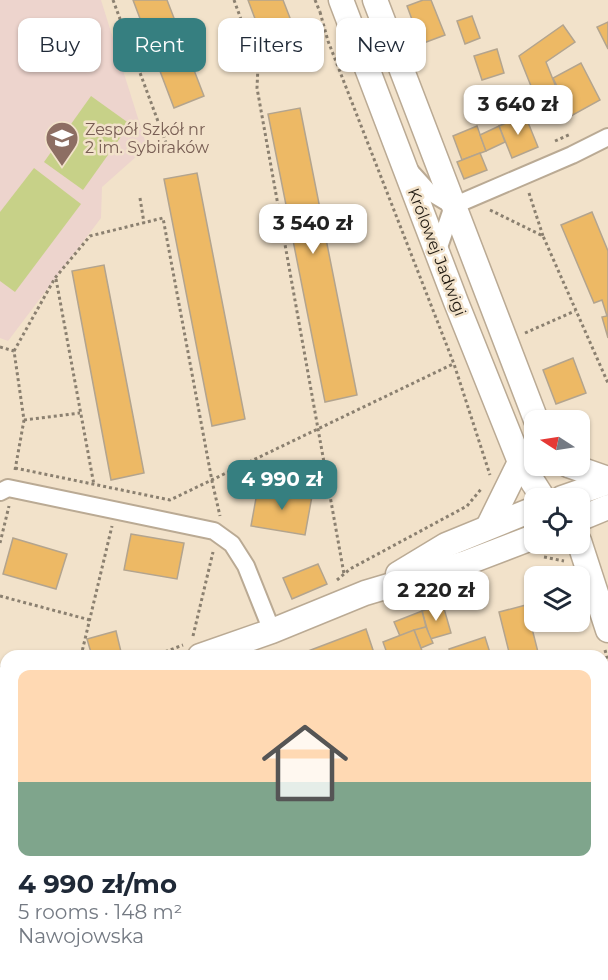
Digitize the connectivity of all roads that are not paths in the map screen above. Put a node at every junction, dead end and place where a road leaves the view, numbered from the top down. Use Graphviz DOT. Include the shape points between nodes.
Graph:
graph roads {
  1 [pos="341,0"];
  2 [pos="375,0"];
  3 [pos="608,137"];
  4 [pos="403,162"];
  5 [pos="453,206"];
  6 [pos="437,253"];
  7 [pos="532,410"];
  8 [pos="520,462"];
  9 [pos="590,474"];
  10 [pos="608,481"];
  11 [pos="548,488"];
  12 [pos="588,488"];
  13 [pos="0,492"];
  14 [pos="608,507"];
  15 [pos="524,513"];
  16 [pos="590,514"];
  17 [pos="488,527"];
  18 [pos="524,541"];
  19 [pos="583,554"];
  20 [pos="364,593"];
  21 [pos="608,630"];
  22 [pos="272,631"];
  23 [pos="196,646"];
  1 -- 4 [label="main road, Królowej Jadwigi"];
  2 -- 5 [label="main road, Królowej Jadwigi"];
  3 -- 5 [label="street"];
  4 -- 5 [label="street" via="428,191"];
  4 -- 6 [label="main road, Królowej Jadwigi"];
  5 -- 6 [label="street"];
  5 -- 7 [label="main road, Królowej Jadwigi"];
  6 -- 8 [label="main road, Królowej Jadwigi"];
  8 -- 11 [label="main road, Królowej Jadwigi"];
  8 -- 17 [label="main road"];
  9 -- 10 [label="main road"];
  10 -- 12 [label="main road"];
  13 -- 22 [label="street" via="8,488 218,533 232,544 246,566"];
  14 -- 16 [label="main road"];
  15 -- 17 [label="main road"];
  17 -- 20 [label="main road" via="446,545"];
  18 -- 20 [label="main road" via="466,563"];
  19 -- 21 [label="main road"];
  20 -- 22 [label="main road"];
  22 -- 23 [label="main road"];
}
